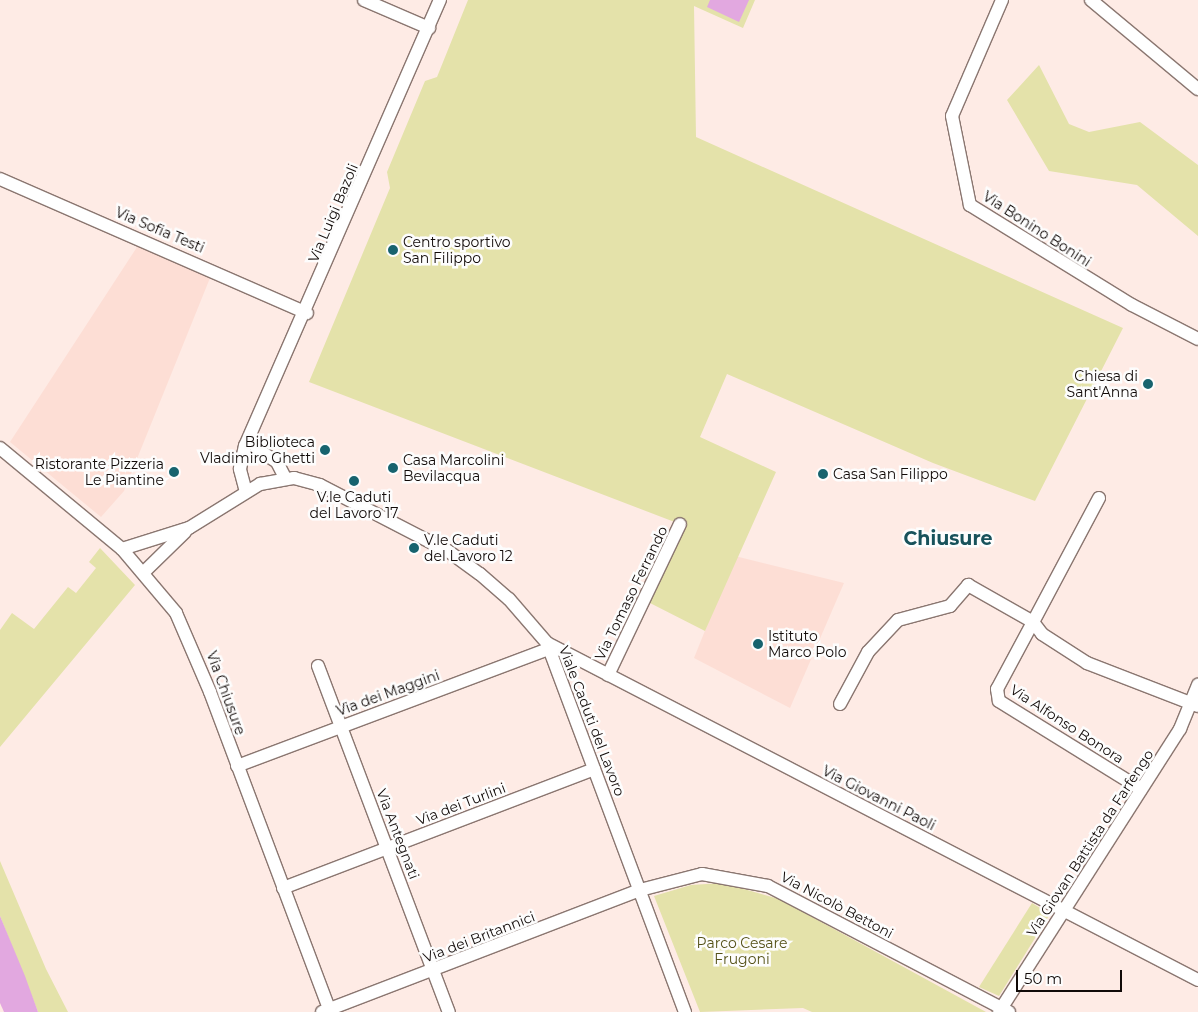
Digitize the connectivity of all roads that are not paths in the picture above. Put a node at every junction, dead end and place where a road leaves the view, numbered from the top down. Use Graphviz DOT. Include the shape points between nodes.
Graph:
graph roads {
  1 [pos="364,0"];
  2 [pos="440,0"];
  3 [pos="1002,0"];
  4 [pos="1091,0"];
  5 [pos="428,28"];
  6 [pos="1198,89"];
  7 [pos="0,179"];
  8 [pos="307,313"];
  9 [pos="1198,339"];
  10 [pos="251,436"];
  11 [pos="0,448"];
  12 [pos="285,478"];
  13 [pos="246,492"];
  14 [pos="1099,498"];
  15 [pos="680,524"];
  16 [pos="189,528"];
  17 [pos="122,549"];
  18 [pos="145,571"];
  19 [pos="1034,622"];
  20 [pos="548,646"];
  21 [pos="318,666"];
  22 [pos="608,675"];
  23 [pos="1198,685"];
  24 [pos="840,704"];
  25 [pos="1195,705"];
  26 [pos="341,726"];
  27 [pos="237,766"];
  28 [pos="594,769"];
  29 [pos="1142,789"];
  30 [pos="387,848"];
  31 [pos="283,888"];
  32 [pos="640,890"];
  33 [pos="1064,911"];
  34 [pos="434,970"];
  35 [pos="1198,980"];
  36 [pos="327,1011"];
  37 [pos="1003,1011"];
  38 [pos="449,1012"];
  39 [pos="685,1012"];
  1 -- 5 [label="street"];
  2 -- 5 [label="street, Via Luigi Bazoli"];
  3 -- 9 [label="street, Via Bonino Bonini" via="952,116 970,205 1132,305"];
  4 -- 6 [label="street"];
  5 -- 8 [label="street, Via Luigi Bazoli"];
  7 -- 8 [label="street, Via Sofia Testi"];
  8 -- 10 [label="street, Via Luigi Bazoli"];
  10 -- 12 [label="street" via="257,449 279,464"];
  10 -- 13 [label="street, Via Luigi Bazoli" via="240,461"];
  11 -- 17 [label="street, Via Chiusure"];
  12 -- 13 [label="street"];
  12 -- 20 [label="street, Viale Caduti del Lavoro" via="320,485 448,551 509,599"];
  13 -- 16 [label="street"];
  14 -- 19 [label="street, Via Alfonso Bonora"];
  15 -- 22 [label="street, Via Tomaso Ferrando"];
  16 -- 17 [label="street"];
  16 -- 18 [label="street"];
  17 -- 18 [label="street, Via Chiusure"];
  18 -- 27 [label="street, Via Chiusure" via="184,628"];
  19 -- 24 [label="street" via="968,585 950,606 898,620 868,652"];
  19 -- 25 [label="street" via="1042,634 1087,663"];
  19 -- 29 [label="street, Via Alfonso Bonora" via="997,689 999,701"];
  20 -- 22 [label="street, Via Giovanni Paoli"];
  20 -- 26 [label="street, Via dei Maggini"];
  20 -- 28 [label="street, Viale Caduti del Lavoro"];
  21 -- 26 [label="street, Via Antegnati"];
  22 -- 33 [label="street, Via Giovanni Paoli"];
  23 -- 25 [label="street, Via Giovan Battista da Farfengo"];
  25 -- 29 [label="street, Via Giovan Battista da Farfengo"];
  26 -- 27 [label="street, Via dei Maggini"];
  26 -- 30 [label="street, Via Antegnati"];
  27 -- 31 [label="street, Via Chiusure"];
  28 -- 30 [label="street, Via dei Turlini"];
  28 -- 32 [label="street, Viale Caduti del Lavoro"];
  29 -- 33 [label="street, Via Giovan Battista da Farfengo"];
  30 -- 31 [label="street, Via dei Turlini"];
  30 -- 34 [label="street, Via Antegnati"];
  31 -- 36 [label="street, Via Chiusure"];
  32 -- 34 [label="street, Via dei Britannici"];
  32 -- 37 [label="street, Via Nicolò Bettoni" via="702,874 768,886"];
  32 -- 39 [label="street, Viale Caduti del Lavoro"];
  33 -- 35 [label="street, Via Giovanni Paoli"];
  33 -- 37 [label="street, Via Giovan Battista da Farfengo"];
  34 -- 36 [label="street, Via dei Britannici"];
  34 -- 38 [label="street, Via Antegnati"];
}
